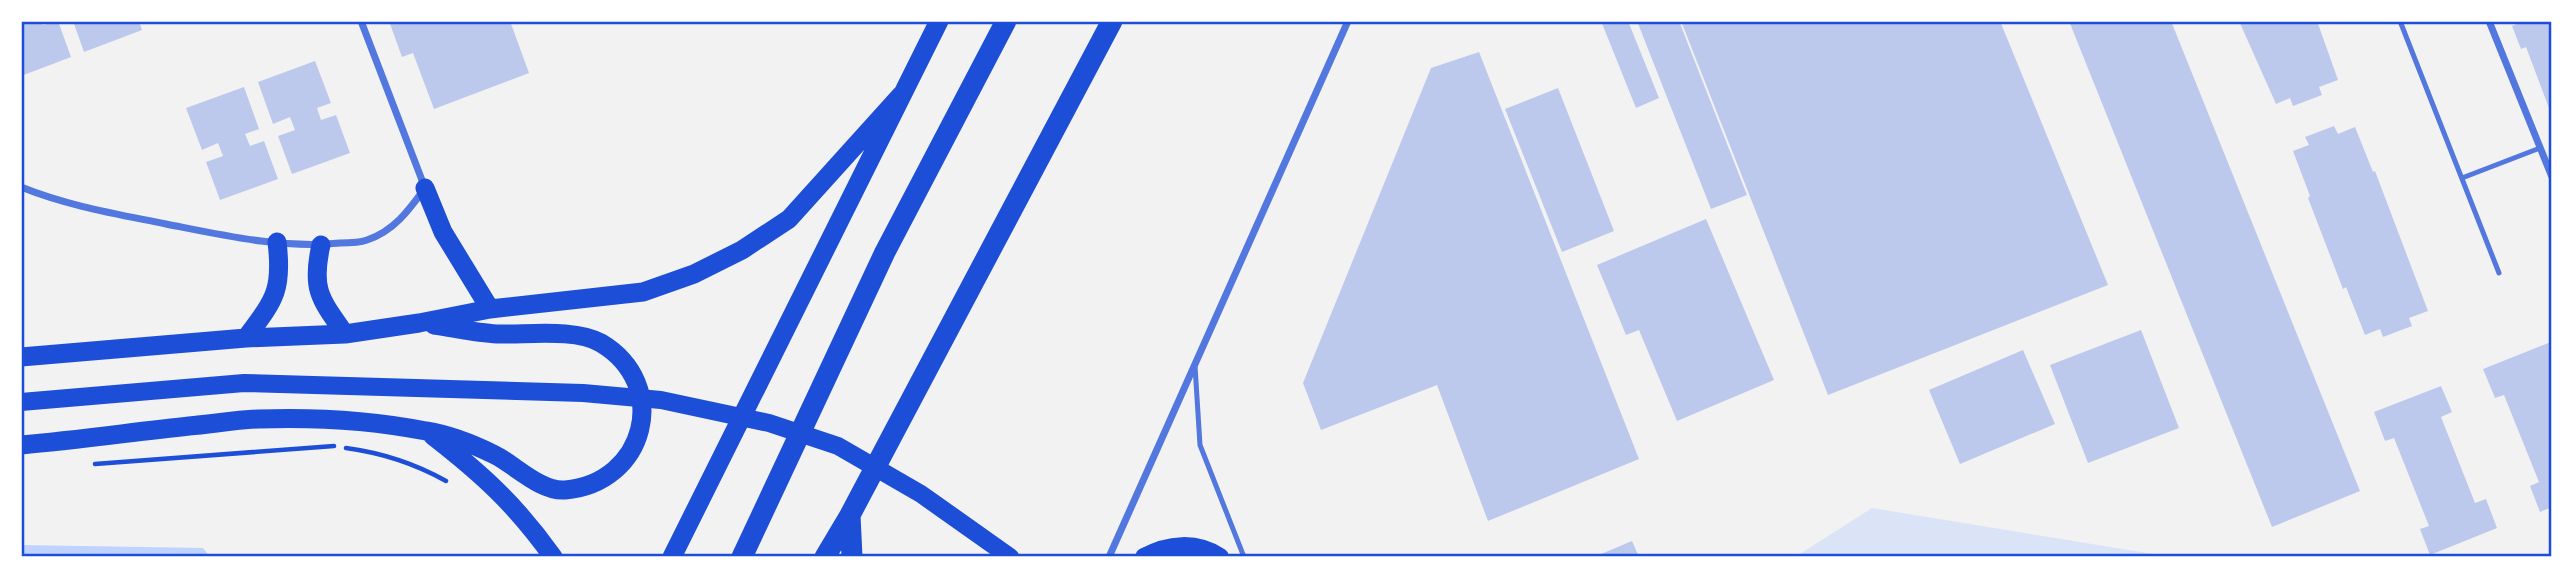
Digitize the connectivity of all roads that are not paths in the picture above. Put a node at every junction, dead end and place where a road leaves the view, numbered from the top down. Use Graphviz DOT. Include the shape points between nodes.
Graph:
graph roads {
  1 [pos="361,21"];
  2 [pos="939,21"];
  3 [pos="1006,21"];
  4 [pos="1112,21"];
  5 [pos="1348,21"];
  6 [pos="2400,21"];
  7 [pos="2489,21"];
  8 [pos="901,95"];
  9 [pos="2540,148"];
  10 [pos="2552,177"];
  11 [pos="2462,178"];
  12 [pos="21,187"];
  13 [pos="425,188"];
  14 [pos="277,243"];
  15 [pos="321,246"];
  16 [pos="2499,273"];
  17 [pos="490,309"];
  18 [pos="419,323"];
  19 [pos="345,334"];
  20 [pos="246,338"];
  21 [pos="21,357"];
  22 [pos="1195,361"];
  23 [pos="21,402"];
  24 [pos="426,431"];
  25 [pos="21,445"];
  26 [pos="850,515"];
  27 [pos="553,557"];
  28 [pos="672,557"];
  29 [pos="742,557"];
  30 [pos="825,557"];
  31 [pos="852,557"];
  32 [pos="1010,557"];
  33 [pos="1109,557"];
  34 [pos="1144,557"];
  35 [pos="1220,557"];
  36 [pos="1244,557"];
  1 -- 13 [label="street"];
  2 -- 8 [label="highway"];
  3 -- 29 [label="highway" via="885,252"];
  4 -- 26 [label="highway"];
  5 -- 22 [label="street"];
  6 -- 11 [label="lane"];
  7 -- 9 [label="street"];
  8 -- 17 [label="highway" via="789,219 742,250 643,292"];
  8 -- 28 [label="highway"];
  9 -- 10 [label="street"];
  9 -- 11 [label="lane"];
  11 -- 16 [label="lane"];
  12 -- 14 [label="street" via="86,208"];
  13 -- 15 [label="street" via="390,229 365,241"];
  13 -- 17 [label="highway" via="443,232"];
  14 -- 15 [label="street"];
  14 -- 20 [label="highway" via="278,288"];
  15 -- 19 [label="highway" via="315,270 317,288"];
  17 -- 18 [label="highway"];
  18 -- 19 [label="highway"];
  18 -- 24 [label="highway" via="495,334 572,335 599,342 623,360 638,384 642,423 632,452 615,472 589,487 561,491 529,478 467,441"];
  19 -- 20 [label="highway"];
  20 -- 21 [label="highway"];
  22 -- 33 [label="street"];
  22 -- 36 [label="lane" via="1200,445"];
  23 -- 32 [label="main road" via="244,383 583,393 661,400 769,423 838,446 921,494"];
  24 -- 25 [label="highway" via="341,419 255,419"];
  24 -- 27 [label="highway" via="495,486"];
  26 -- 30 [label="highway"];
  26 -- 31 [label="highway"];
  34 -- 35 [label="main road" via="1185,545"];
}
